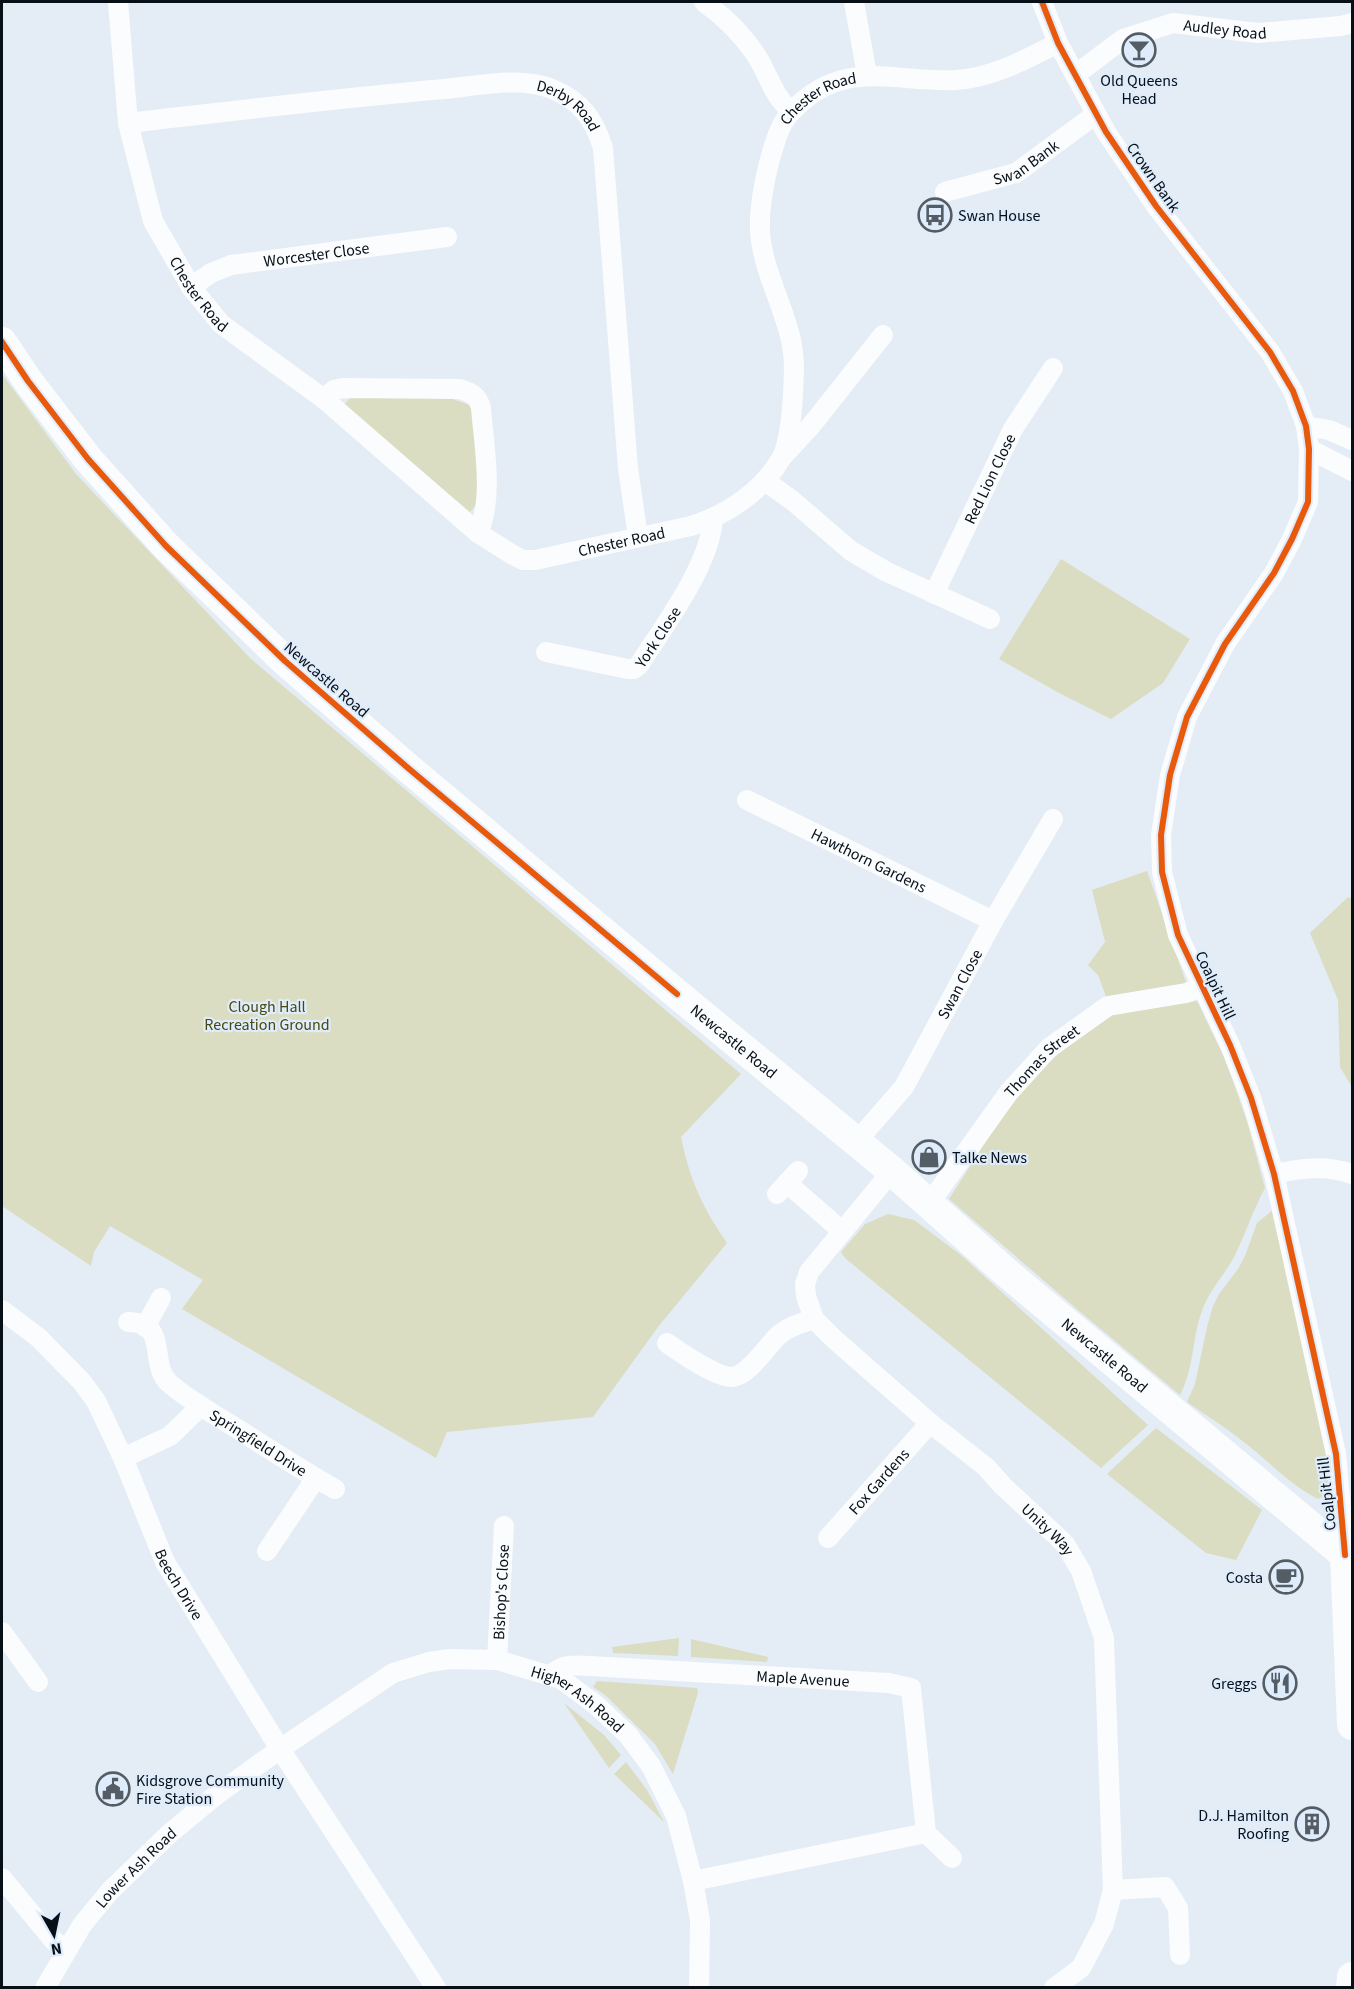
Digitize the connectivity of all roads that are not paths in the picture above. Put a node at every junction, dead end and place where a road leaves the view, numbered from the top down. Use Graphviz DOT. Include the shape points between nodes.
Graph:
graph roads {
  1 [pos="118,2"];
  2 [pos="704,2"];
  3 [pos="854,2"];
  4 [pos="1042,2"];
  5 [pos="1353,23"];
  6 [pos="1058,43"];
  7 [pos="867,75"];
  8 [pos="1075,75"];
  9 [pos="792,111"];
  10 [pos="1096,114"];
  11 [pos="128,123"];
  12 [pos="945,192"];
  13 [pos="447,237"];
  14 [pos="191,287"];
  15 [pos="883,335"];
  16 [pos="2,342"];
  17 [pos="1053,369"];
  18 [pos="324,399"];
  19 [pos="1306,426"];
  20 [pos="1353,440"];
  21 [pos="1310,449"];
  22 [pos="784,455"];
  23 [pos="1353,471"];
  24 [pos="765,481"];
  25 [pos="713,519"];
  26 [pos="478,533"];
  27 [pos="638,537"];
  28 [pos="934,594"];
  29 [pos="990,619"];
  30 [pos="546,652"];
  31 [pos="747,800"];
  32 [pos="1053,819"];
  33 [pos="993,921"];
  34 [pos="1202,987"];
  35 [pos="856,1142"];
  36 [pos="892,1171"];
  37 [pos="1274,1174"];
  38 [pos="1353,1174"];
  39 [pos="788,1183"];
  40 [pos="929,1204"];
  41 [pos="842,1231"];
  42 [pos="160,1298"];
  43 [pos="2,1310"];
  44 [pos="814,1319"];
  45 [pos="678,1344"];
  46 [pos="201,1406"];
  47 [pos="930,1422"];
  48 [pos="123,1458"];
  49 [pos="316,1479"];
  50 [pos="335,1489"];
  51 [pos="1340,1501"];
  52 [pos="1306,1523"];
  53 [pos="504,1526"];
  54 [pos="828,1538"];
  55 [pos="267,1551"];
  56 [pos="1345,1555"];
  57 [pos="2,1632"];
  58 [pos="497,1660"];
  59 [pos="552,1676"];
  60 [pos="38,1682"];
  61 [pos="1353,1725"];
  62 [pos="280,1749"];
  63 [pos="926,1833"];
  64 [pos="952,1857"];
  65 [pos="2,1878"];
  66 [pos="693,1881"];
  67 [pos="1113,1890"];
  68 [pos="66,1949"];
  69 [pos="1180,1955"];
  70 [pos="1353,1977"];
  71 [pos="45,1988"];
  72 [pos="436,1988"];
  73 [pos="699,1988"];
  74 [pos="1053,1988"];
  75 [pos="1351,1988"];
  1 -- 11 [label="street, Chester Road"];
  2 -- 9 [label="street" via="735,27 757,56 784,105"];
  3 -- 7 [label="street"];
  4 -- 6 [label="street, Crown Bank"];
  5 -- 8 [label="street, Audley Road" via="1258,33 1173,23 1124,39"];
  6 -- 7 [label="street, Chester Road" via="1000,71 957,80"];
  6 -- 8 [label="street, Crown Bank"];
  7 -- 9 [label="street, Chester Road" via="836,81"];
  8 -- 10 [label="street, Crown Bank"];
  9 -- 22 [label="street, Chester Road" via="778,135 765,179 760,232 791,341 794,368 792,412"];
  10 -- 12 [label="street, Swan Bank" via="1016,173"];
  10 -- 19 [label="street, Crown Bank" via="1156,206 1270,352 1293,392"];
  11 -- 14 [label="street, Chester Road" via="153,220"];
  11 -- 27 [label="street, Derby Road" via="524,82 550,89 580,107 592,119 603,148 628,468"];
  13 -- 14 [label="street, Worcester Close" via="231,265"];
  14 -- 18 [label="street, Chester Road" via="221,324"];
  15 -- 22 [label="street"];
  16 -- 35 [label="highway, Newcastle Road" via="88,459 166,546 285,661"];
  17 -- 28 [label="street, Red Lion Close" via="1013,429"];
  18 -- 26 [label="street, Chester Road"];
  18 -- 26 [label="street" via="334,390 344,388 460,389 478,399 487,494"];
  19 -- 20 [label="street"];
  19 -- 21 [label="street"];
  21 -- 23 [label="street"];
  21 -- 34 [label="street, Coalpit Hill" via="1308,502 1274,573 1225,644 1187,717 1170,775 1161,835 1162,872 1178,935"];
  22 -- 24 [label="street, Chester Road"];
  24 -- 25 [label="street, Chester Road" via="741,503"];
  24 -- 28 [label="street" via="851,551"];
  25 -- 27 [label="street, Chester Road"];
  25 -- 30 [label="street, York Close" via="704,558 634,669"];
  26 -- 27 [label="street, Chester Road" via="523,560"];
  28 -- 29 [label="street"];
  31 -- 33 [label="street, Hawthorn Gardens"];
  32 -- 33 [label="street, Swan Close"];
  33 -- 35 [label="street, Swan Close" via="904,1087"];
  34 -- 37 [label="street, Coalpit Hill" via="1251,1098"];
  34 -- 40 [label="street, Thomas Street" via="1108,1006 1049,1048 1009,1092"];
  35 -- 36 [label="highway, Newcastle Road"];
  36 -- 40 [label="highway, Newcastle Road"];
  36 -- 41 [label="street, Unity Way"];
  37 -- 38 [label="street" via="1303,1168 1336,1168"];
  37 -- 51 [label="street, Coalpit Hill" via="1336,1454"];
  39 -- 41 [label="street"];
  40 -- 52 [label="highway, Newcastle Road"];
  41 -- 44 [label="street, Unity Way" via="809,1272 805,1284"];
  42 -- 46 [label="street, Springfield Drive" via="136,1324 150,1330 157,1342 163,1376"];
  43 -- 48 [label="street, Beech Drive" via="39,1338 82,1382 96,1401"];
  44 -- 45 [label="street" via="787,1329 741,1374 731,1377 708,1369"];
  44 -- 47 [label="street, Unity Way"];
  46 -- 48 [label="street, Springfield Drive" via="170,1436"];
  46 -- 49 [label="street, Springfield Drive"];
  47 -- 54 [label="street, Fox Gardens"];
  47 -- 67 [label="street, Unity Way" via="986,1467 1065,1544 1081,1571 1104,1638"];
  48 -- 62 [label="street, Beech Drive" via="165,1562"];
  49 -- 50 [label="street, Springfield Drive"];
  49 -- 55 [label="street, Springfield Drive"];
  51 -- 52 [label="street" via="1330,1515"];
  51 -- 56 [label="street, Coalpit Hill"];
  52 -- 56 [label="highway, Newcastle Road"];
  53 -- 58 [label="street, Bishop's Close"];
  56 -- 61 [label="highway"];
  57 -- 60 [label="street"];
  58 -- 59 [label="street, Higher Ash Road"];
  58 -- 62 [label="street, Higher Ash Road" via="450,1659 393,1673"];
  59 -- 63 [label="street, Maple Avenue" via="565,1666 607,1667 889,1683 911,1688"];
  59 -- 66 [label="street, Higher Ash Road" via="596,1705 628,1735 651,1766 676,1816"];
  62 -- 68 [label="street, Lower Ash Road" via="169,1834 110,1891"];
  62 -- 72 [label="street, Beech Drive"];
  63 -- 64 [label="street"];
  63 -- 66 [label="street"];
  65 -- 68 [label="street" via="54,1941"];
  66 -- 73 [label="street, Higher Ash Road" via="700,1920"];
  67 -- 69 [label="street" via="1165,1887 1178,1908"];
  67 -- 74 [label="street, Unity Way" via="1104,1924 1081,1968"];
  68 -- 71 [label="street, Lower Ash Road"];
  70 -- 75 [label="highway"];
}
